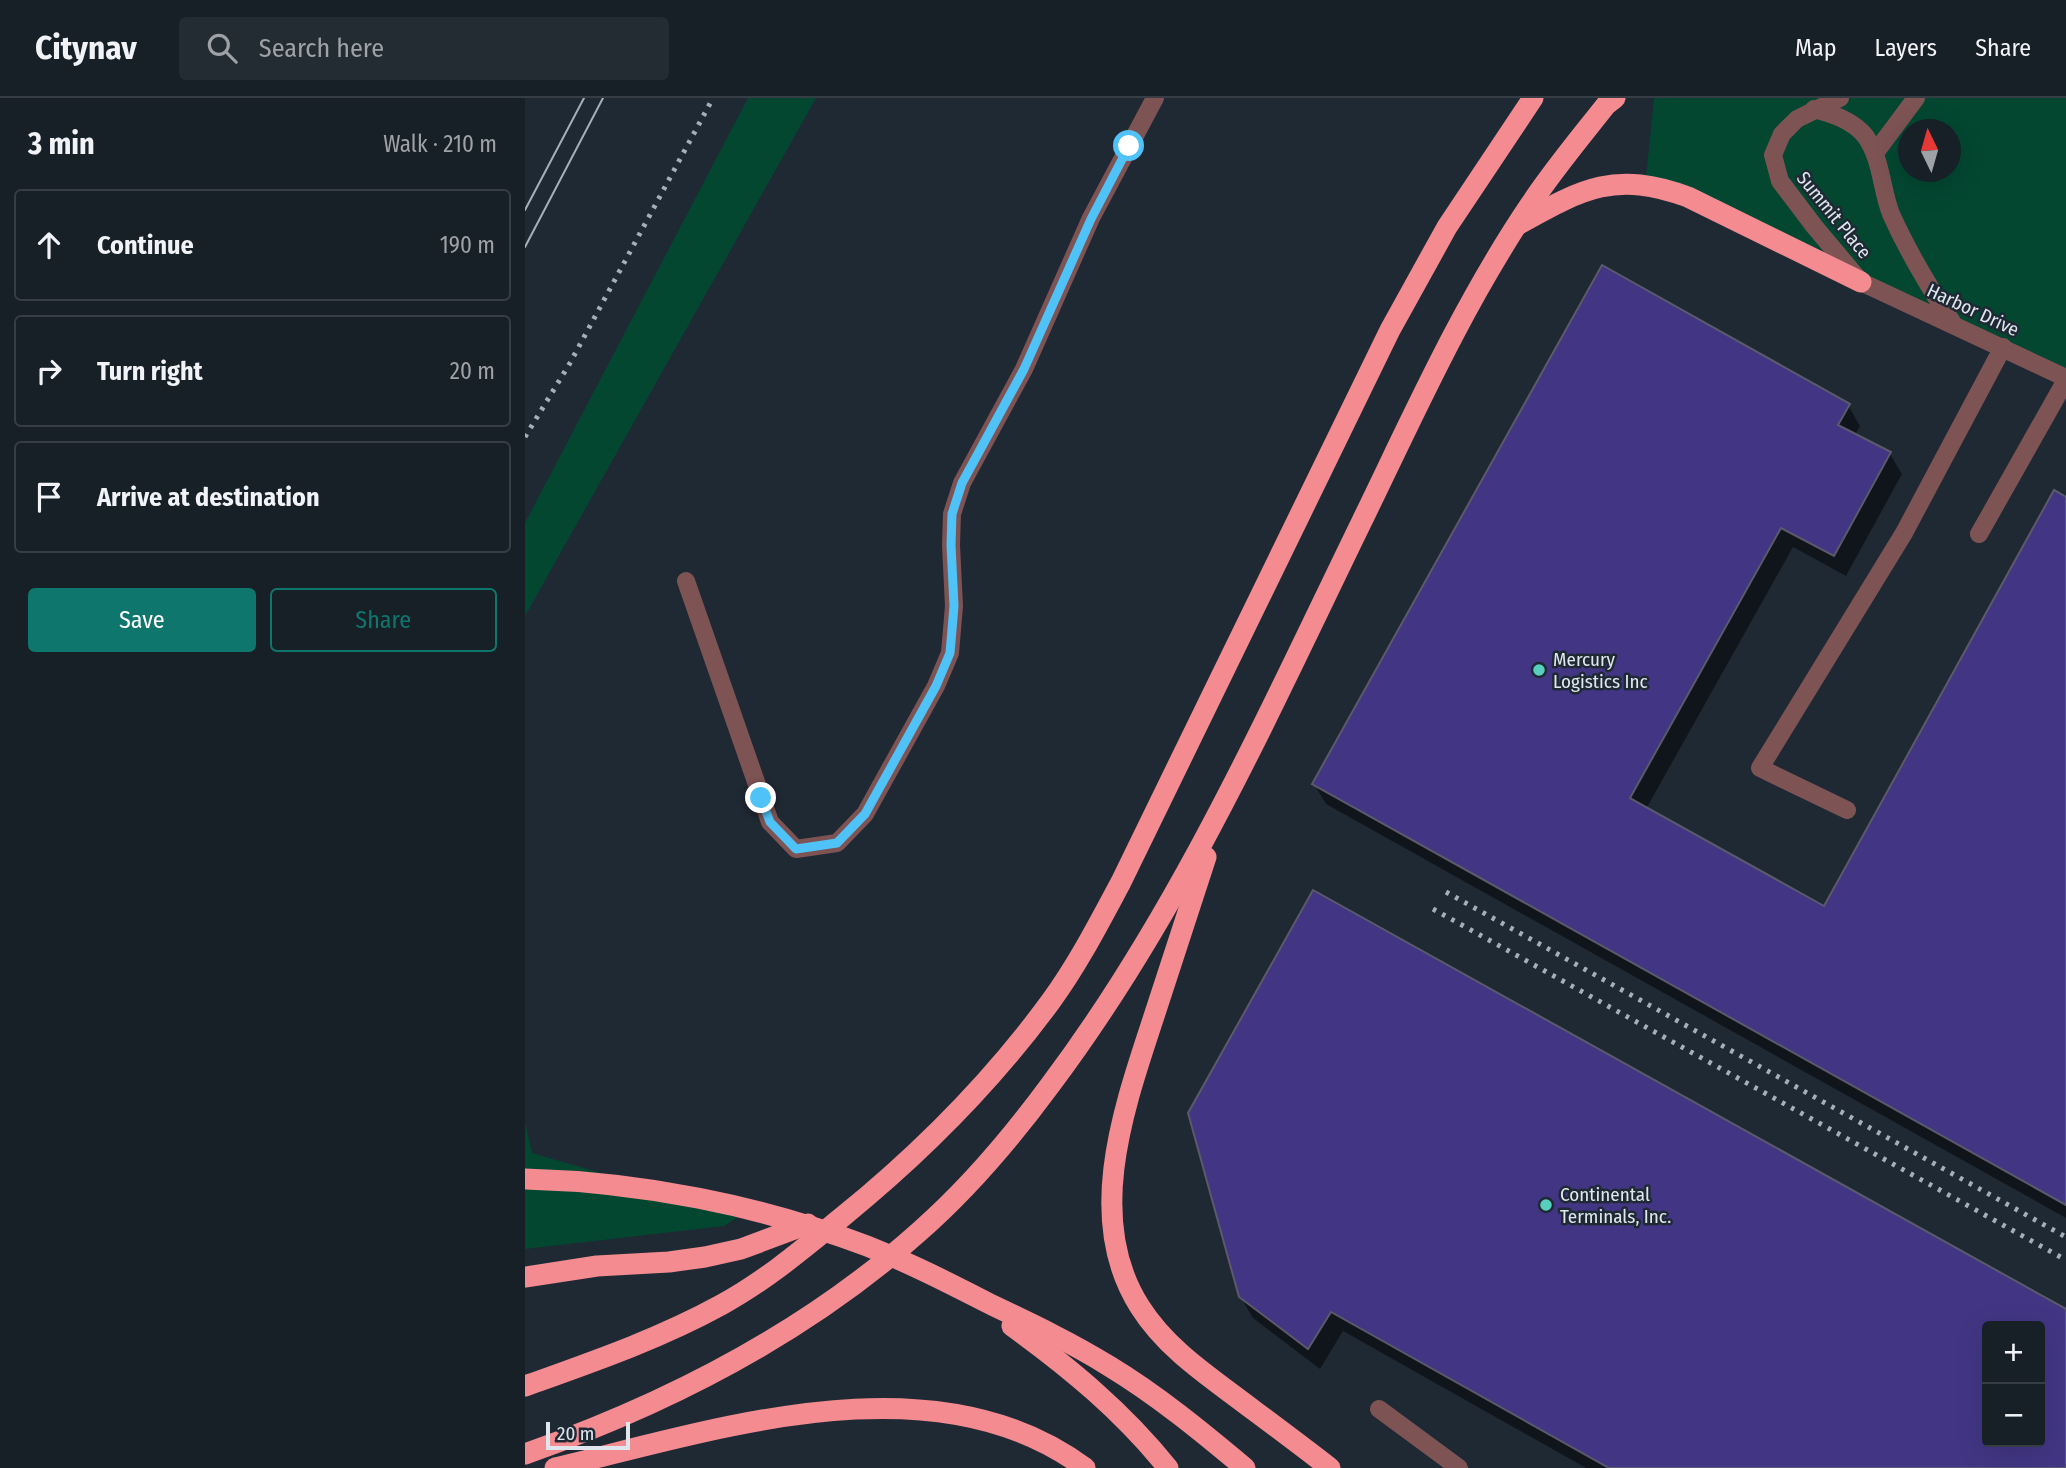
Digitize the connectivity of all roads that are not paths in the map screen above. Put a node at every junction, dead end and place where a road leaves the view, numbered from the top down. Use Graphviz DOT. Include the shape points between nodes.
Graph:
graph roads {
  1 [pos="1155,98"];
  2 [pos="1533,98"];
  3 [pos="1543,98"];
  4 [pos="1840,98"];
  5 [pos="1916,98"];
  6 [pos="1611,100"];
  7 [pos="1814,109"];
  8 [pos="1517,123"];
  9 [pos="1875,153"];
  10 [pos="1517,225"];
  11 [pos="1861,282"];
  12 [pos="1952,322"];
  13 [pos="2003,347"];
  14 [pos="2066,379"];
  15 [pos="1979,534"];
  16 [pos="686,581"];
  17 [pos="1223,806"];
  18 [pos="1846,810"];
  19 [pos="525,1179"];
  20 [pos="881,1186"];
  21 [pos="525,1277"];
  22 [pos="968,1293"];
  23 [pos="525,1386"];
  24 [pos="1379,1409"];
  25 [pos="525,1454"];
  26 [pos="555,1468"];
  27 [pos="1085,1468"];
  28 [pos="1168,1468"];
  29 [pos="1245,1468"];
  30 [pos="1330,1468"];
  31 [pos="1459,1468"];
  1 -- 16 [label="street" via="1091,219 1024,369 962,483 952,514 950,653 936,686 865,814 837,843 796,849 770,822"];
  2 -- 8 [label="highway"];
  3 -- 8 [label="street"];
  4 -- 7 [label="street, Summit Place"];
  5 -- 9 [label="street"];
  6 -- 10 [label="highway"];
  7 -- 9 [label="street" via="1850,124"];
  7 -- 11 [label="street, Summit Place" via="1782,134 1773,155 1775,169 1788,192"];
  8 -- 20 [label="highway" via="1447,227 1390,330 1088,943 1010,1054 934,1137"];
  9 -- 12 [label="street" via="1890,211 1917,268"];
  10 -- 11 [label="highway" via="1595,187 1654,187 1688,197"];
  10 -- 17 [label="highway" via="1442,356"];
  11 -- 12 [label="street, Harbor Drive"];
  12 -- 13 [label="street, Harbor Drive"];
  13 -- 14 [label="street, Harbor Drive"];
  13 -- 18 [label="street" via="1904,533 1760,768"];
  14 -- 15 [label="street"];
  17 -- 25 [label="highway" via="1093,1028 997,1152 921,1231 813,1314 750,1353 622,1416"];
  17 -- 30 [label="highway" via="1122,1125 1111,1203 1115,1240 1139,1306 1160,1333 1186,1359"];
  19 -- 22 [label="highway" via="652,1190 760,1213 868,1247"];
  20 -- 21 [label="highway" via="815,1221 741,1249 669,1262"];
  20 -- 23 [label="highway" via="792,1258 721,1305 623,1351"];
  22 -- 28 [label="highway" via="1089,1384"];
  22 -- 29 [label="highway" via="1111,1366"];
  24 -- 31 [label="street"];
  26 -- 27 [label="highway" via="777,1416 860,1409 929,1411 997,1424 1038,1440"];
}
